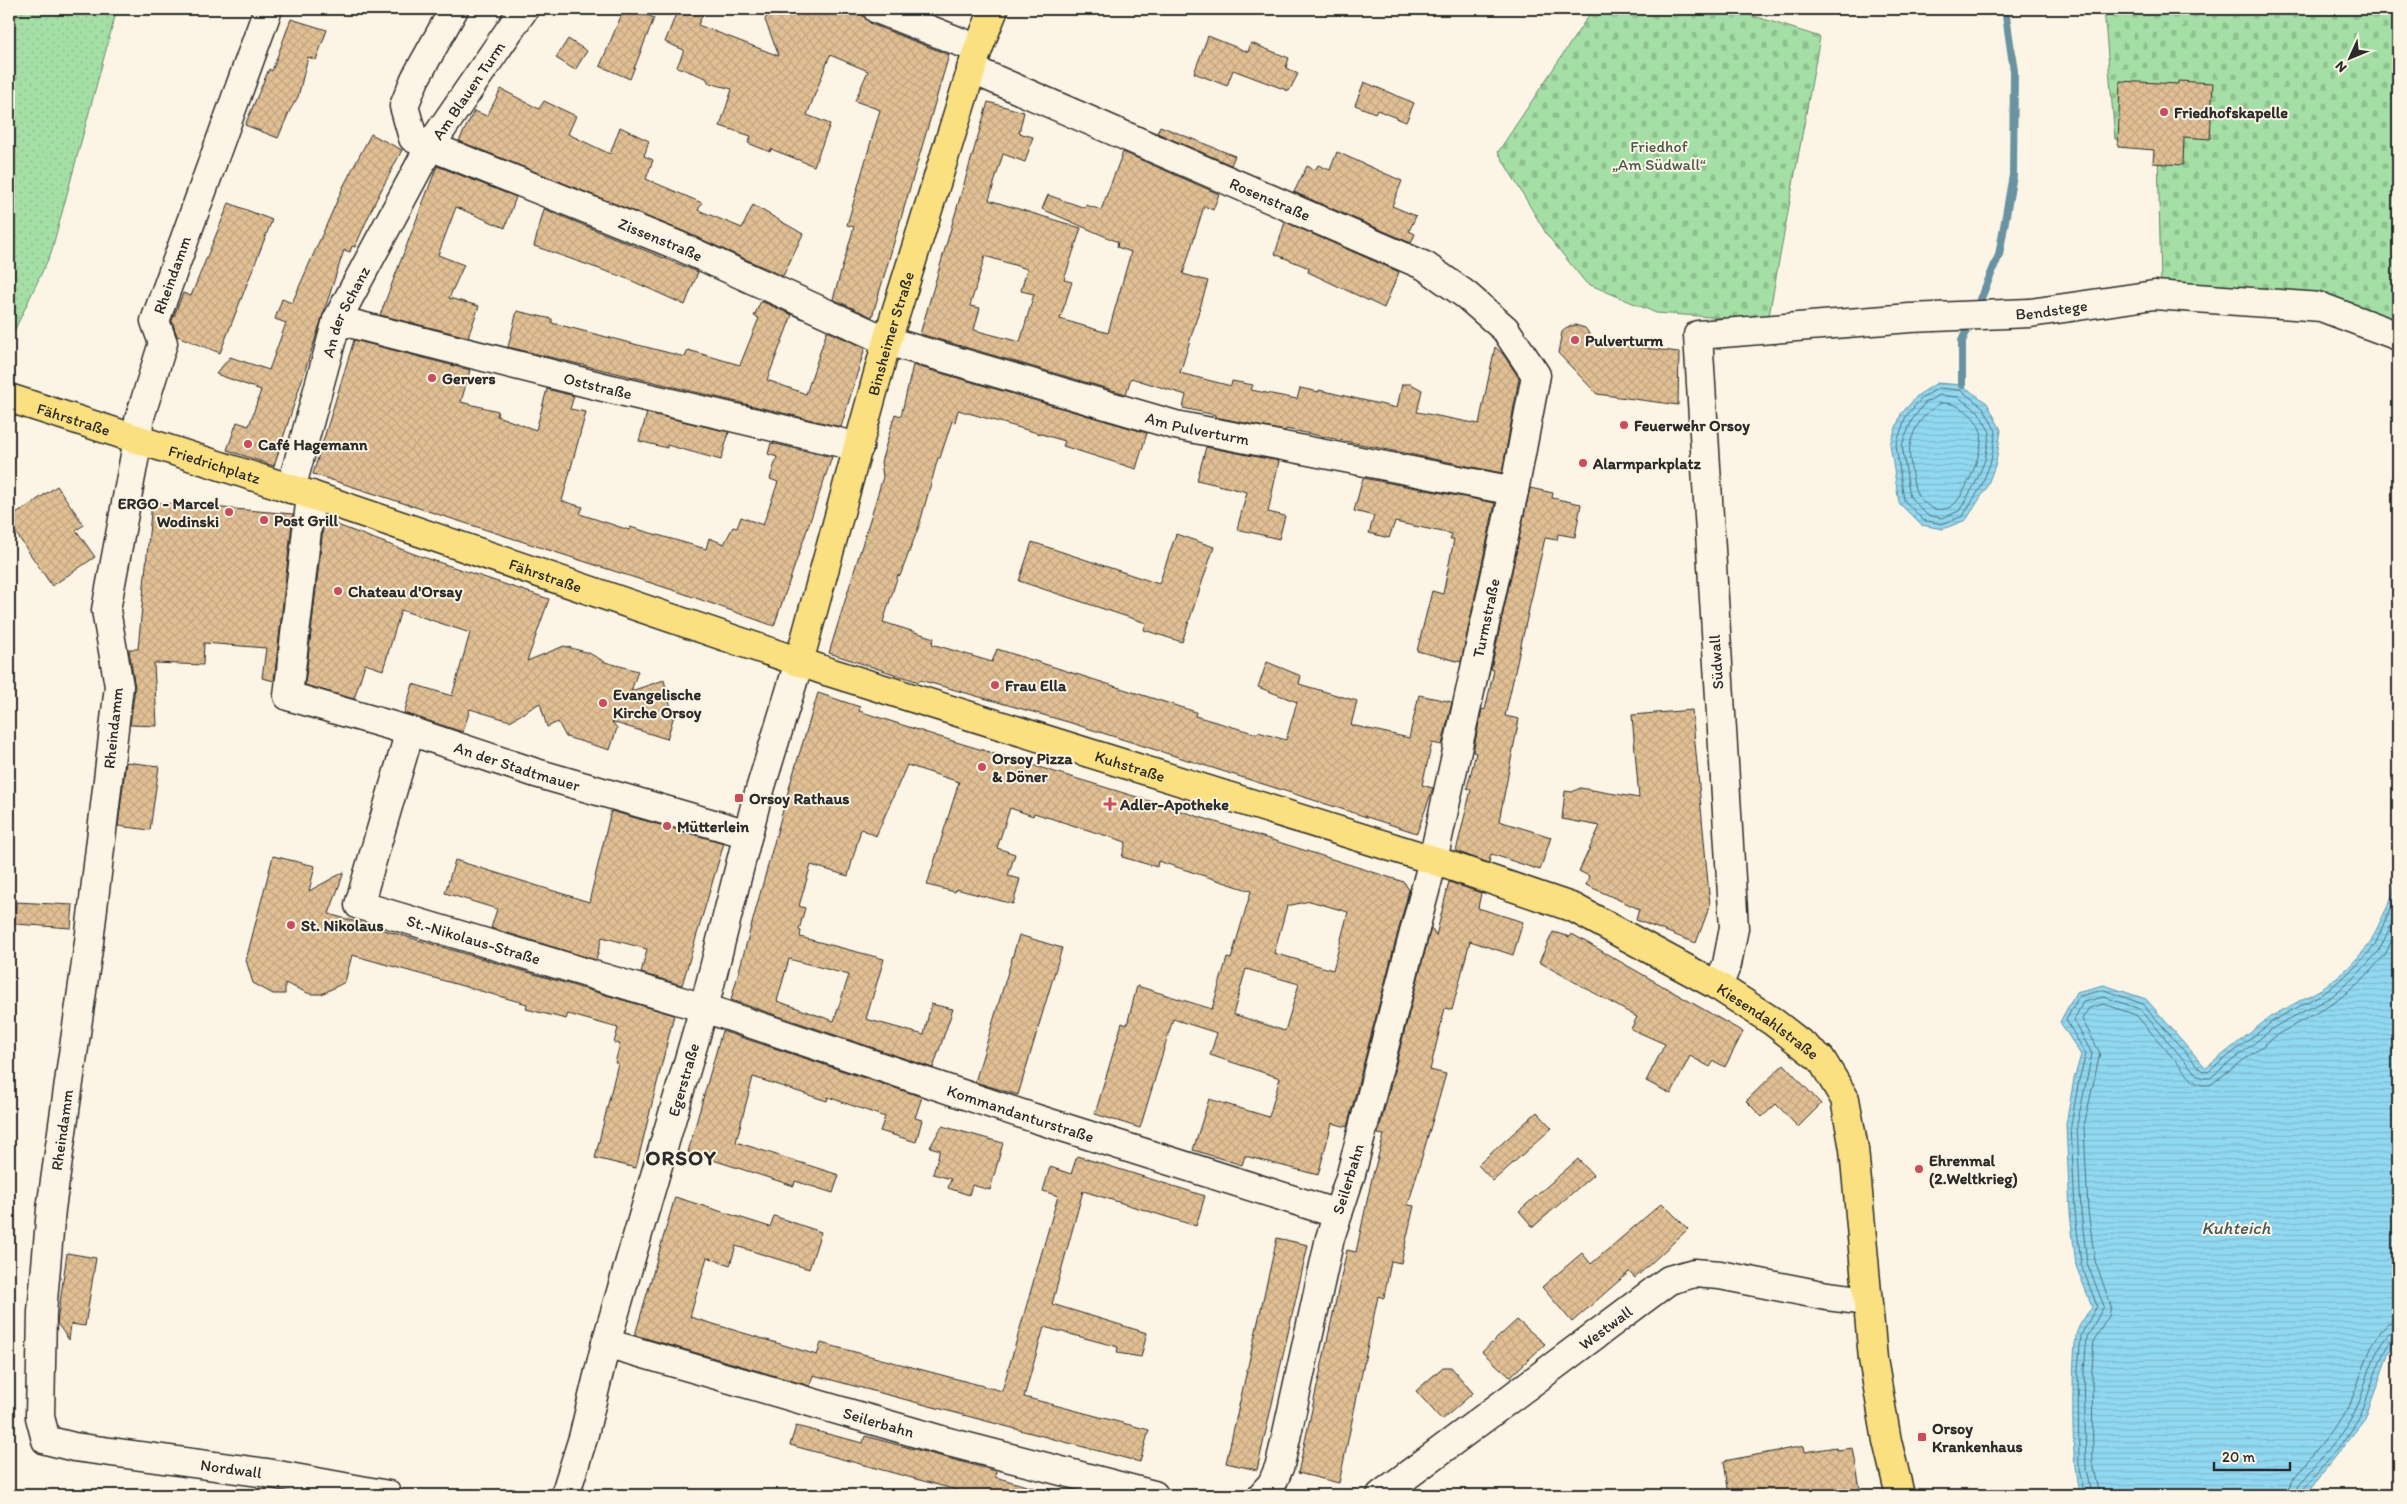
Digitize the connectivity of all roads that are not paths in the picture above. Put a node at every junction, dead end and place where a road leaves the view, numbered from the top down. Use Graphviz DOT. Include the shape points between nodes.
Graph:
graph roads {
  1 [pos="454,9"];
  2 [pos="524,9"];
  3 [pos="877,9"];
  4 [pos="994,9"];
  5 [pos="267,12"];
  6 [pos="975,59"];
  7 [pos="430,146"];
  8 [pos="337,320"];
  9 [pos="1698,335"];
  10 [pos="2398,336"];
  11 [pos="887,341"];
  12 [pos="1536,375"];
  13 [pos="9,398"];
  14 [pos="138,438"];
  15 [pos="860,447"];
  16 [pos="1514,491"];
  17 [pos="301,492"];
  18 [pos="799,662"];
  19 [pos="410,731"];
  20 [pos="748,834"];
  21 [pos="1433,860"];
  22 [pos="1718,986"];
  23 [pos="704,1008"];
  24 [pos="1338,1214"];
  25 [pos="1867,1301"];
  26 [pos="606,1344"];
  27 [pos="74,1447"];
  28 [pos="388,1495"];
  29 [pos="565,1495"];
  30 [pos="1154,1495"];
  31 [pos="1262,1495"];
  32 [pos="1381,1495"];
  33 [pos="1900,1495"];
  1 -- 7 [label="street, Zissenstraße" via="415,79 404,106 413,138"];
  2 -- 7 [label="street, Am Blauen Turm"];
  3 -- 6 [label="street"];
  4 -- 6 [label="main road, Binsheimer Straße"];
  5 -- 14 [label="street, Rheindamm" via="155,321 163,343 139,420"];
  6 -- 11 [label="main road, Binsheimer Straße"];
  6 -- 12 [label="street, Rosenstraße" via="1425,266 1466,295 1504,329"];
  7 -- 8 [label="street, An der Schanz"];
  7 -- 11 [label="street, Zissenstraße" via="679,246"];
  8 -- 15 [label="street, Oststraße"];
  8 -- 17 [label="street, An der Schanz"];
  9 -- 10 [label="street, Bendstege" via="1910,318 2030,313 2154,295 2321,307"];
  9 -- 22 [label="street, Südwall" via="1734,928 1728,964"];
  11 -- 15 [label="main road, Binsheimer Straße"];
  11 -- 16 [label="street, Am Pulverturm" via="1175,425"];
  12 -- 16 [label="street, Turmstraße"];
  13 -- 14 [label="main road, Fährstraße"];
  14 -- 17 [label="main road, Friedrichplatz"];
  14 -- 27 [label="street, Rheindamm" via="106,610 119,686 90,942 51,1209 42,1312 40,1417 46,1440"];
  15 -- 18 [label="main road, Binsheimer Straße"];
  16 -- 21 [label="street, Turmstraße"];
  17 -- 18 [label="main road, Fährstraße"];
  17 -- 19 [label="street, An der Stadtmauer" via="288,696"];
  18 -- 20 [label="street, Egerstraße"];
  18 -- 21 [label="main road, Kuhstraße"];
  19 -- 20 [label="street, An der Stadtmauer" via="536,773"];
  19 -- 23 [label="street, St.-Nikolaus-Straße" via="359,905"];
  20 -- 23 [label="street, Egerstraße"];
  21 -- 22 [label="main road, Kiesendahlstraße" via="1574,908"];
  21 -- 24 [label="street, Seilerbahn"];
  22 -- 25 [label="main road, Kiesendahlstraße" via="1772,1021 1820,1059 1845,1100 1854,1149"];
  23 -- 24 [label="street, Kommandanturstraße"];
  23 -- 26 [label="street, Egerstraße"];
  24 -- 31 [label="street, Seilerbahn" via="1280,1465 1272,1484"];
  25 -- 32 [label="street, Westwall" via="1720,1275 1694,1273 1669,1280"];
  25 -- 33 [label="main road, Kiesendahlstraße" via="1873,1359"];
  26 -- 29 [label="street, Egerstraße"];
  26 -- 30 [label="street, Seilerbahn" via="941,1440"];
  27 -- 28 [label="street, Nordwall" via="242,1470"];
}
